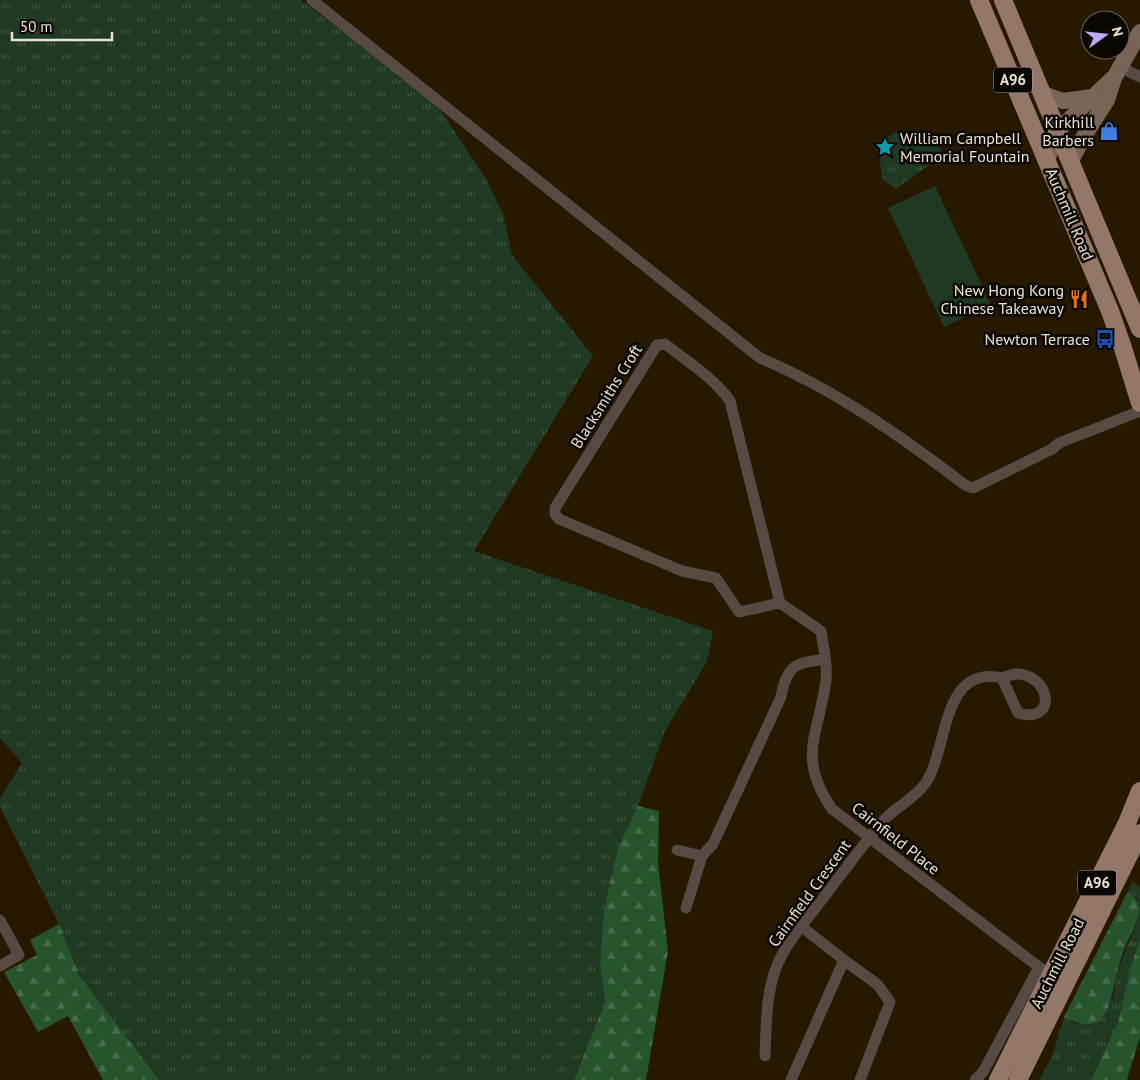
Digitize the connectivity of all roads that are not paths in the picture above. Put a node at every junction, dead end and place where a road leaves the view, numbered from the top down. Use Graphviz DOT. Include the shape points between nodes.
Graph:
graph roads {
  1 [pos="312,0"];
  2 [pos="979,0"];
  3 [pos="1003,0"];
  4 [pos="1140,32"];
  5 [pos="1117,72"];
  6 [pos="1140,77"];
  7 [pos="1043,94"];
  8 [pos="1092,97"];
  9 [pos="1058,130"];
  10 [pos="1047,160"];
  11 [pos="1071,160"];
  12 [pos="1140,329"];
  13 [pos="1140,404"];
  14 [pos="1140,411"];
  15 [pos="780,603"];
  16 [pos="825,660"];
  17 [pos="1002,678"];
  18 [pos="1140,791"];
  19 [pos="1140,833"];
  20 [pos="869,838"];
  21 [pos="677,850"];
  22 [pos="702,856"];
  23 [pos="686,908"];
  24 [pos="0,920"];
  25 [pos="802,927"];
  26 [pos="844,960"];
  27 [pos="0,966"];
  28 [pos="1046,970"];
  29 [pos="1068,983"];
  30 [pos="765,1056"];
  31 [pos="791,1080"];
  32 [pos="860,1080"];
  33 [pos="975,1080"];
  34 [pos="998,1080"];
  35 [pos="1018,1080"];
  1 -- 14 [label="street" via="760,358 836,396 968,487 973,488 1007,472 1059,443"];
  2 -- 10 [label="main road, Auchmill Road / A96"];
  3 -- 7 [label="main road, Auchmill Road / A96"];
  4 -- 5 [label="street"];
  5 -- 6 [label="street"];
  5 -- 8 [label="street"];
  5 -- 11 [label="street" via="1107,100"];
  7 -- 8 [label="street" via="1063,101"];
  7 -- 9 [label="main road, Auchmill Road / A96"];
  8 -- 9 [label="street"];
  9 -- 10 [label="street"];
  9 -- 11 [label="main road, Auchmill Road / A96"];
  10 -- 13 [label="main road, Auchmill Road / A96" via="1124,348"];
  11 -- 12 [label="main road, Auchmill Road / A96"];
  15 -- 15 [label="street, Blacksmiths Croft" via="730,401 703,373 661,343 555,508 555,514 559,519 682,571 716,578 739,612"];
  15 -- 16 [label="street, Cairnfield Place" via="821,631"];
  16 -- 20 [label="street, Cairnfield Place" via="826,680 812,752 813,769 819,789 832,809"];
  16 -- 22 [label="street" via="798,664 789,671 781,696 713,844"];
  17 -- 20 [label="street, Cairnfield Crescent" via="980,677 956,695 932,774 922,788 896,808"];
  18 -- 28 [label="main road, Auchmill Road / A96"];
  19 -- 29 [label="main road, Auchmill Road / A96"];
  20 -- 25 [label="street, Cairnfield Crescent"];
  20 -- 28 [label="street, Cairnfield Place"];
  21 -- 22 [label="street"];
  22 -- 23 [label="street"];
  24 -- 27 [label="street" via="19,955"];
  25 -- 26 [label="street"];
  25 -- 30 [label="street, Cairnfield Crescent" via="779,961 773,977"];
  26 -- 31 [label="street"];
  26 -- 32 [label="street" via="878,985 890,1002"];
  28 -- 29 [label="street, Cairnfield Place"];
  28 -- 33 [label="street, Auchmill Road"];
  28 -- 34 [label="main road, Auchmill Road / A96"];
  29 -- 35 [label="main road, Auchmill Road / A96"];
}
